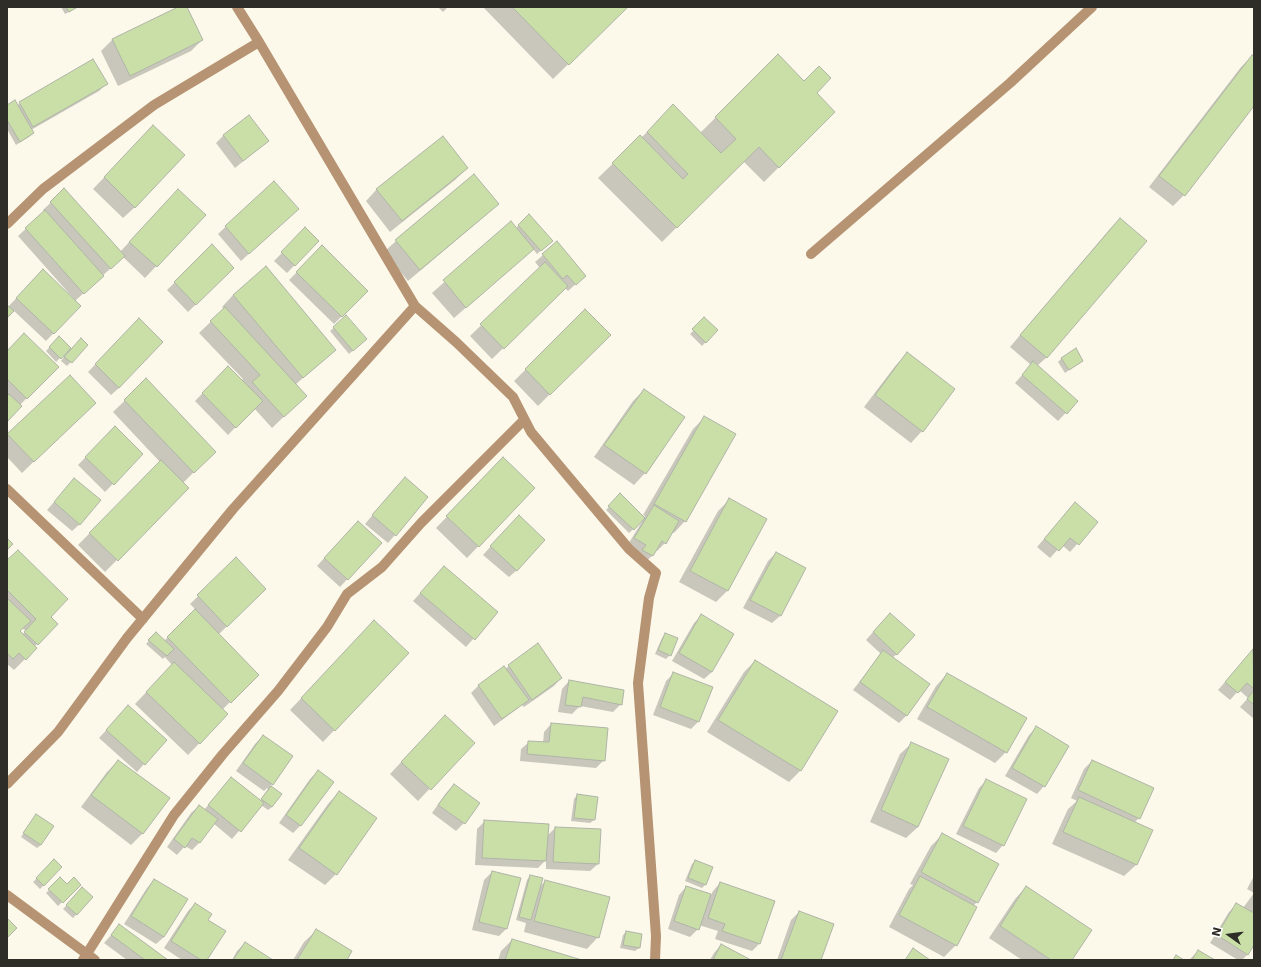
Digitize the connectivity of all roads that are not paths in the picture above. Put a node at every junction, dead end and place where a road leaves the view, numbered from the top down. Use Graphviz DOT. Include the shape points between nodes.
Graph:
graph roads {
  1 [pos="237,7"];
  2 [pos="1092,7"];
  3 [pos="259,42"];
  4 [pos="7,224"];
  5 [pos="811,254"];
  6 [pos="415,306"];
  7 [pos="524,420"];
  8 [pos="7,489"];
  9 [pos="143,619"];
  10 [pos="7,784"];
  11 [pos="7,895"];
  12 [pos="84,957"];
  13 [pos="96,960"];
  14 [pos="655,960"];
  1 -- 3 [label="street"];
  2 -- 5 [label="street" via="1010,83"];
  3 -- 4 [label="street" via="154,105 43,189"];
  3 -- 6 [label="street"];
  6 -- 7 [label="street" via="513,397"];
  6 -- 9 [label="street" via="233,509"];
  7 -- 12 [label="street" via="421,522 382,567 347,594 327,627 282,686 174,816"];
  7 -- 14 [label="street" via="531,432 629,549 656,573 649,598 638,683 656,936"];
  8 -- 9 [label="street"];
  9 -- 10 [label="street" via="58,732"];
  11 -- 12 [label="street"];
  12 -- 13 [label="street"];
}
